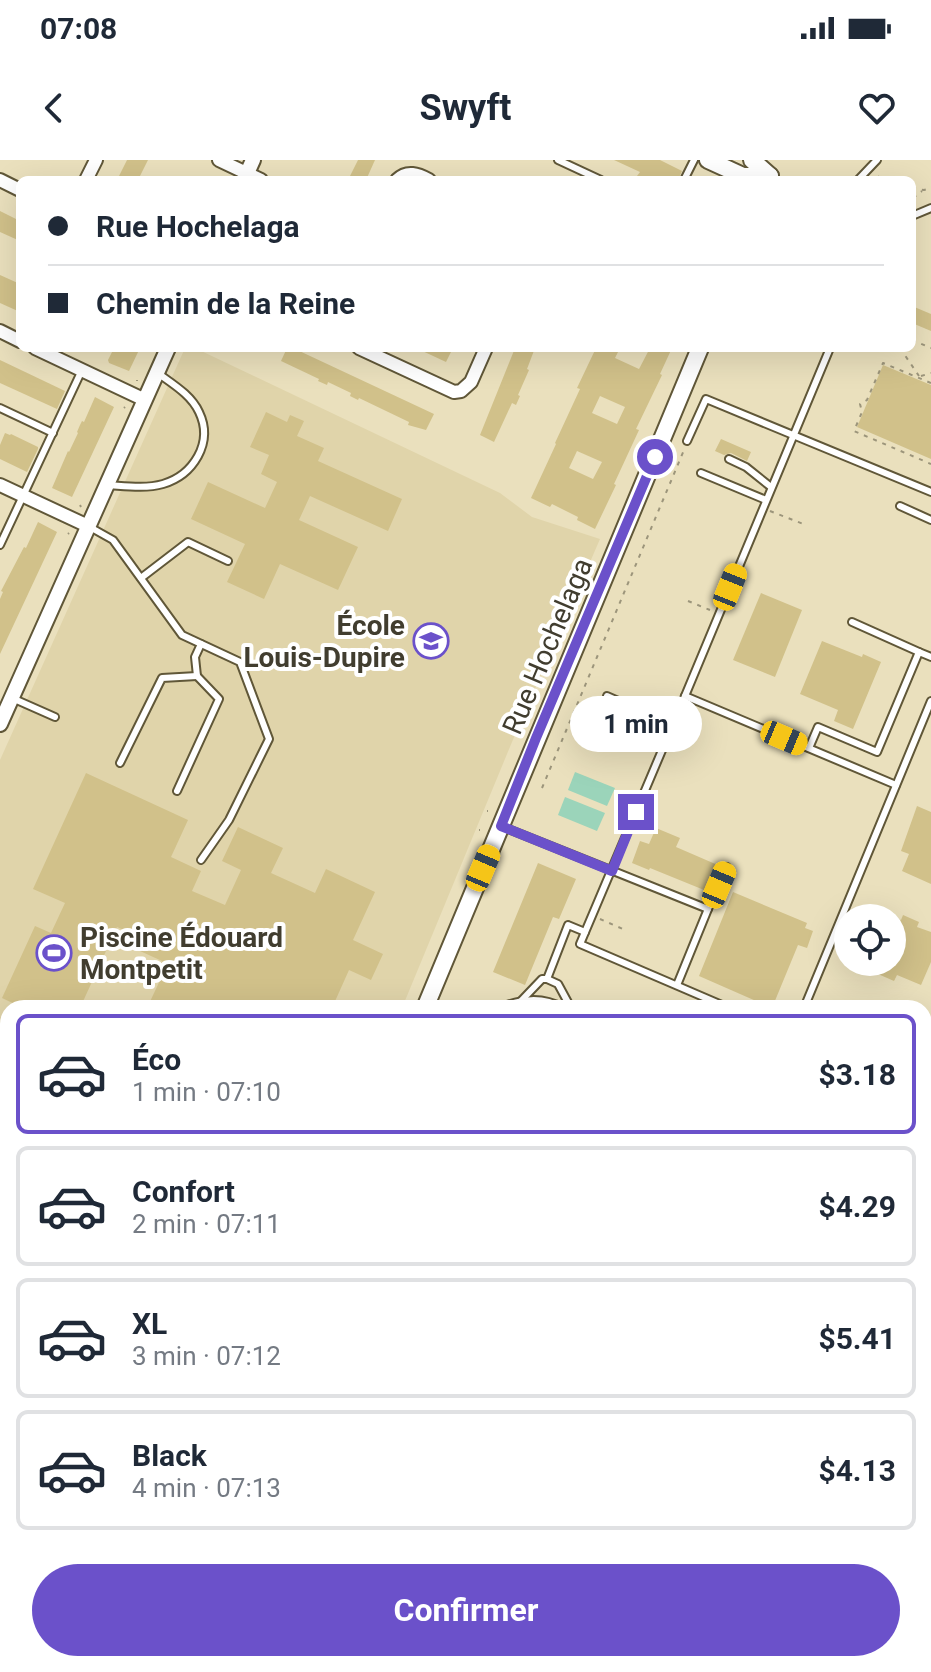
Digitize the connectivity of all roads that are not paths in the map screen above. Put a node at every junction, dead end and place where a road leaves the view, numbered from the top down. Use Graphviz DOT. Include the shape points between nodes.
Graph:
graph roads {
  1 [pos="219,160"];
  2 [pos="558,160"];
  3 [pos="708,160"];
  4 [pos="752,160"];
  5 [pos="877,160"];
  6 [pos="251,173"];
  7 [pos="773,174"];
  8 [pos="592,176"];
  9 [pos="862,176"];
  10 [pos="44,352"];
  11 [pos="166,352"];
  12 [pos="368,352"];
  13 [pos="484,352"];
  14 [pos="698,352"];
  15 [pos="828,352"];
  16 [pos="82,370"];
  17 [pos="157,373"];
  18 [pos="145,400"];
  19 [pos="0,408"];
  20 [pos="53,433"];
  21 [pos="793,435"];
  22 [pos="687,441"];
  23 [pos="729,459"];
  24 [pos="701,473"];
  25 [pos="0,485"];
  26 [pos="107,485"];
  27 [pos="771,487"];
  28 [pos="931,492"];
  29 [pos="23,496"];
  30 [pos="766,500"];
  31 [pos="900,506"];
  32 [pos="931,520"];
  33 [pos="88,526"];
  34 [pos="0,545"];
  35 [pos="228,561"];
  36 [pos="141,578"];
  37 [pos="852,622"];
  38 [pos="201,644"];
  39 [pos="919,652"];
  40 [pos="931,657"];
  41 [pos="197,676"];
  42 [pos="607,696"];
  43 [pos="685,696"];
  44 [pos="12,698"];
  45 [pos="931,701"];
  46 [pos="55,717"];
  47 [pos="0,724"];
  48 [pos="673,725"];
  49 [pos="809,748"];
  50 [pos="120,763"];
  51 [pos="896,785"];
  52 [pos="177,791"];
  53 [pos="501,826"];
  54 [pos="201,860"];
  55 [pos="727,867"];
  56 [pos="612,871"];
  57 [pos="708,909"];
  58 [pos="585,932"];
  59 [pos="547,979"];
  60 [pos="677,985"];
  61 [pos="428,1000"];
  62 [pos="522,1000"];
  63 [pos="567,1000"];
  64 [pos="711,1000"];
  65 [pos="807,1000"];
  1 -- 6 [label="street"];
  2 -- 8 [label="lane"];
  3 -- 7 [label="main road" via="743,176"];
  4 -- 7 [label="main road"];
  5 -- 9 [label="lane"];
  10 -- 16 [label="street"];
  11 -- 17 [label="street"];
  12 -- 13 [label="street" via="454,392 471,382"];
  14 -- 53 [label="main road, Rue Hochelaga"];
  15 -- 21 [label="lane"];
  16 -- 18 [label="street"];
  16 -- 20 [label="lane"];
  17 -- 18 [label="street"];
  17 -- 26 [label="lane" via="199,411 204,431 199,455 186,473 165,483"];
  18 -- 26 [label="street"];
  19 -- 20 [label="lane"];
  20 -- 29 [label="lane"];
  21 -- 22 [label="lane" via="706,399"];
  21 -- 27 [label="lane"];
  21 -- 28 [label="lane"];
  23 -- 27 [label="lane"];
  24 -- 30 [label="lane"];
  25 -- 29 [label="street"];
  26 -- 33 [label="street"];
  27 -- 30 [label="lane"];
  29 -- 33 [label="street"];
  29 -- 34 [label="lane"];
  30 -- 43 [label="lane"];
  31 -- 32 [label="lane"];
  33 -- 36 [label="lane" via="113,540"];
  33 -- 44 [label="street"];
  35 -- 36 [label="lane" via="188,542"];
  36 -- 38 [label="lane" via="182,635"];
  37 -- 39 [label="lane"];
  38 -- 41 [label="lane" via="195,657"];
  38 -- 54 [label="lane" via="240,662 269,739 229,820"];
  39 -- 40 [label="lane"];
  39 -- 49 [label="lane" via="877,752 818,727"];
  41 -- 50 [label="lane" via="162,678"];
  41 -- 52 [label="lane" via="219,699"];
  42 -- 48 [label="lane"];
  43 -- 48 [label="lane"];
  43 -- 49 [label="lane"];
  44 -- 46 [label="lane"];
  44 -- 47 [label="street"];
  45 -- 51 [label="lane"];
  48 -- 56 [label="lane"];
  49 -- 51 [label="lane"];
  51 -- 65 [label="lane"];
  53 -- 56 [label="lane"];
  53 -- 61 [label="main road, Rue Hochelaga"];
  55 -- 57 [label="lane"];
  56 -- 57 [label="lane"];
  56 -- 58 [label="lane"];
  57 -- 60 [label="lane"];
  58 -- 59 [label="lane" via="568,925"];
  58 -- 60 [label="lane" via="580,944"];
  59 -- 62 [label="lane"];
  59 -- 63 [label="lane" via="558,984"];
  60 -- 64 [label="lane"];
}
